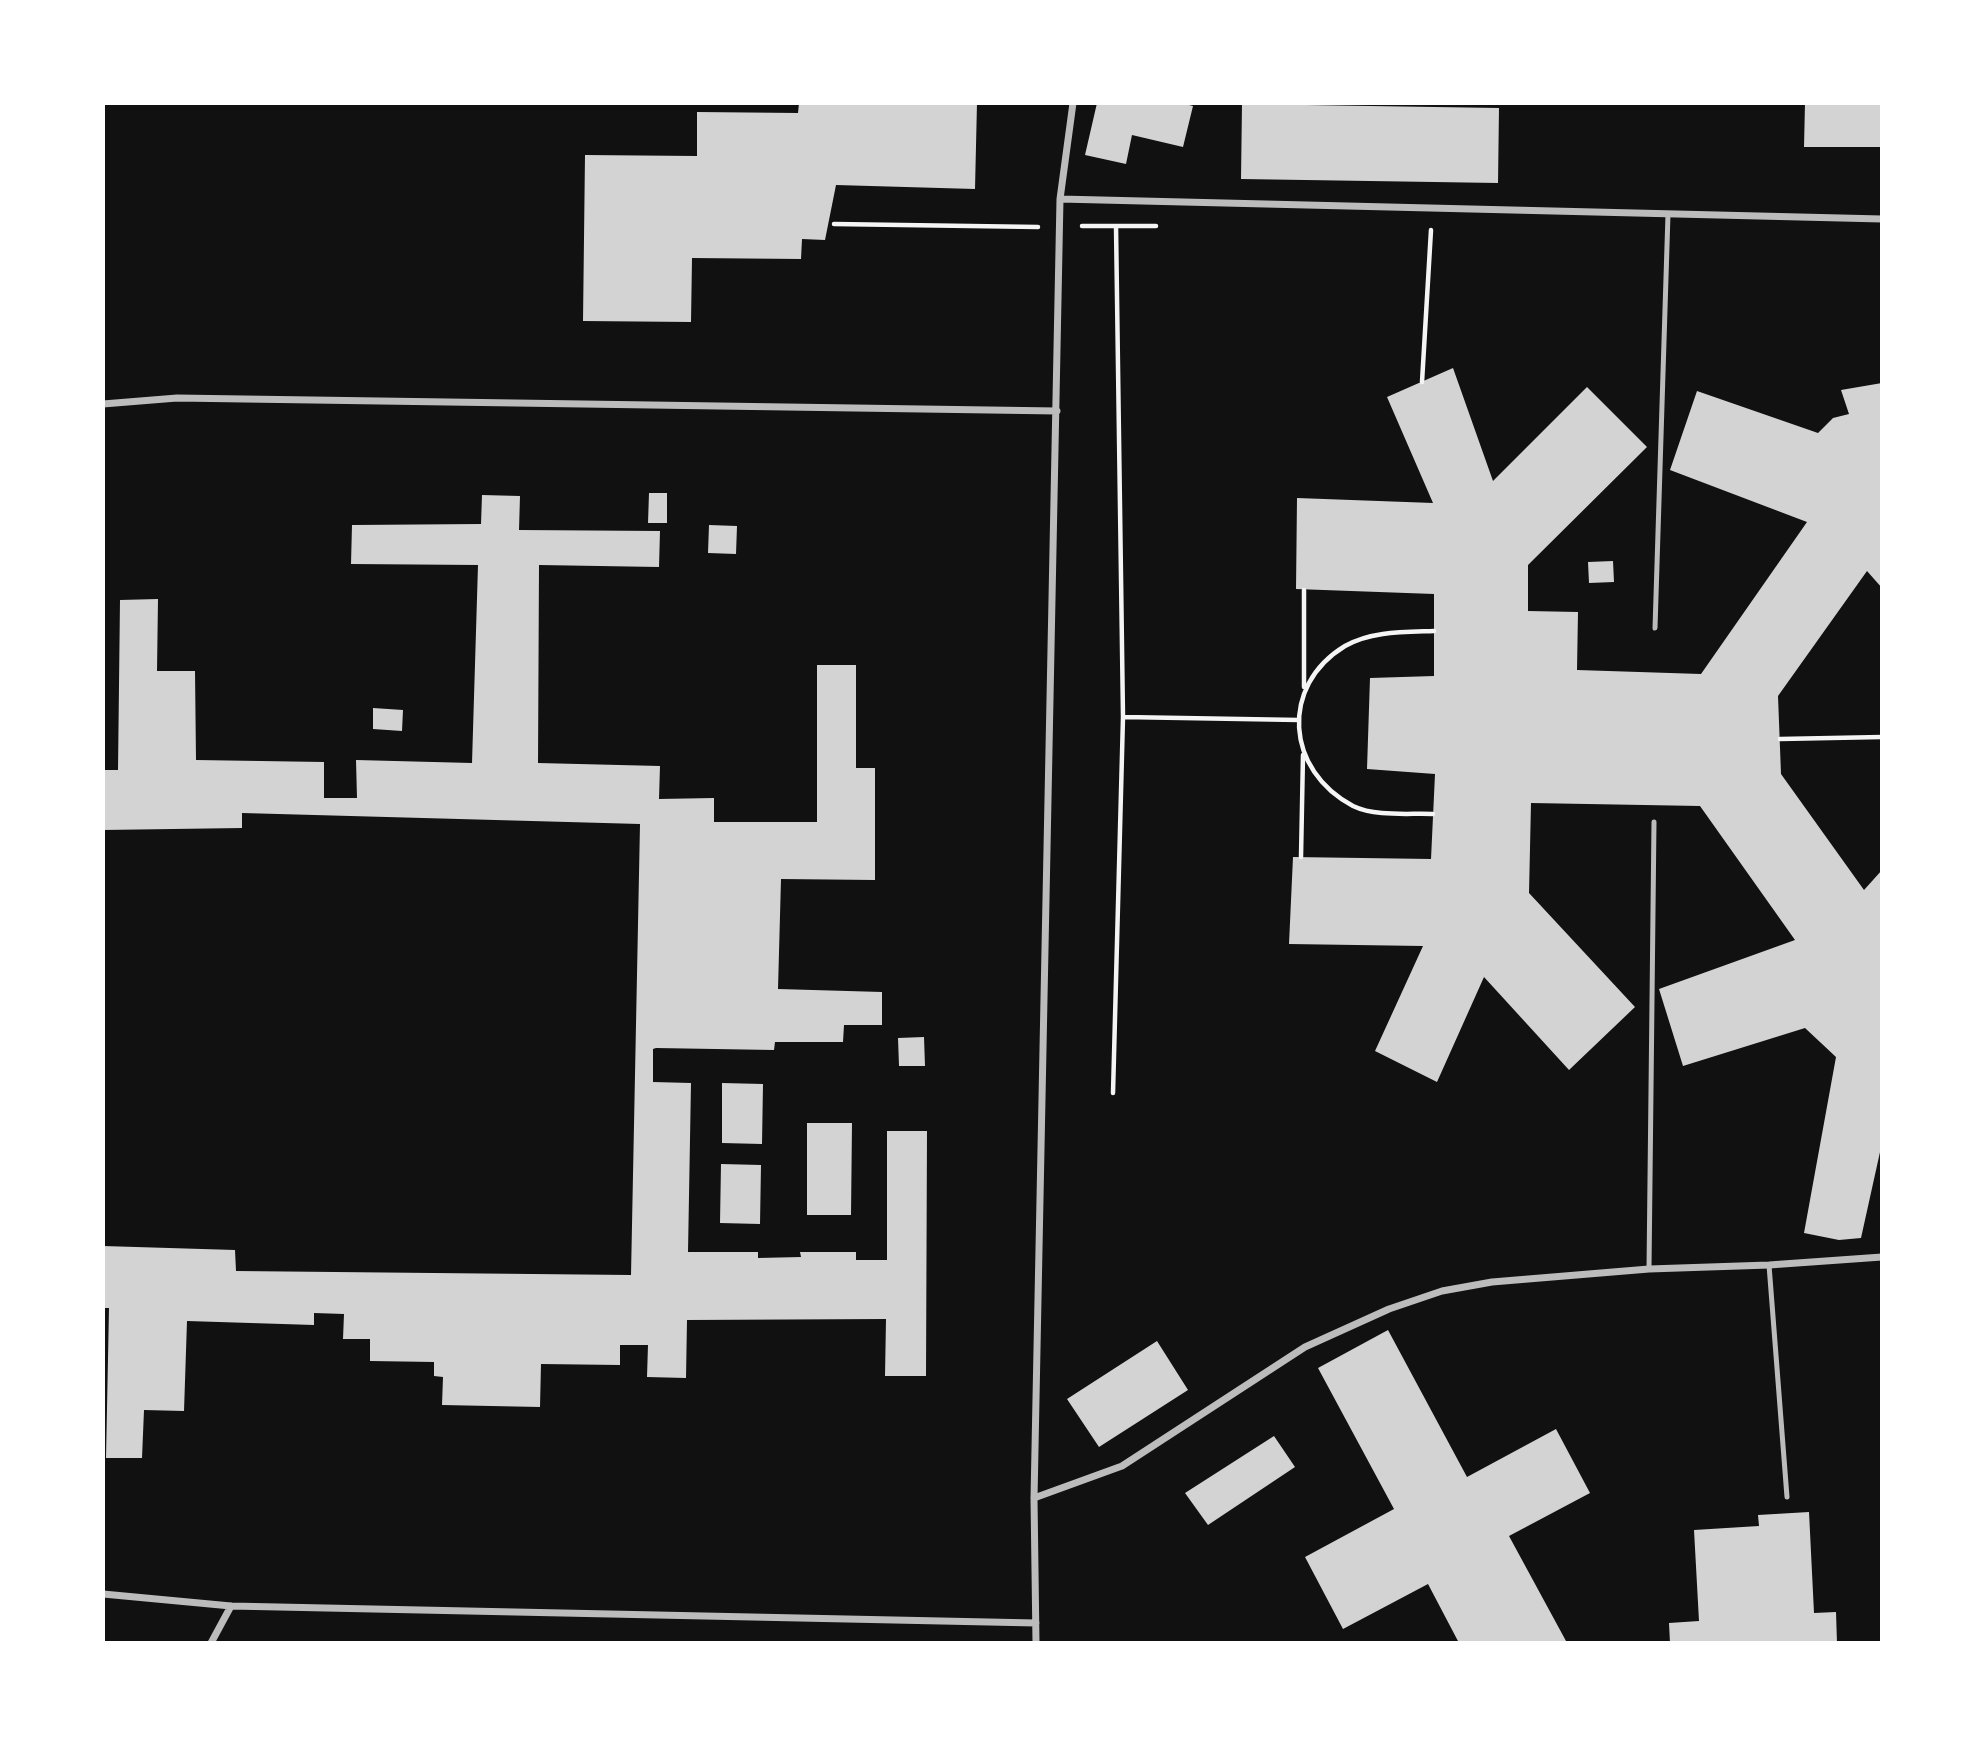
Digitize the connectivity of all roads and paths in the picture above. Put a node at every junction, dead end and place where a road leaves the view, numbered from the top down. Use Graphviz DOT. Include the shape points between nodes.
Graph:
graph roads {
  1 [pos="1073,103"];
  2 [pos="1060,199"];
  3 [pos="1668,214"];
  4 [pos="1882,219"];
  5 [pos="834,224"];
  6 [pos="1060,226"];
  7 [pos="1116,226"];
  8 [pos="1157,226"];
  9 [pos="1445,230"];
  10 [pos="1422,382"];
  11 [pos="103,404"];
  12 [pos="1057,411"];
  13 [pos="1304,590"];
  14 [pos="1655,628"];
  15 [pos="1434,631"];
  16 [pos="1304,693"];
  17 [pos="1123,717"];
  18 [pos="1299,720"];
  19 [pos="1882,737"];
  20 [pos="1780,739"];
  21 [pos="1303,750"];
  22 [pos="1433,814"];
  23 [pos="1654,822"];
  24 [pos="1301,857"];
  25 [pos="1113,1093"];
  26 [pos="1882,1257"];
  27 [pos="1769,1265"];
  28 [pos="1649,1269"];
  29 [pos="1787,1497"];
  30 [pos="1034,1498"];
  31 [pos="103,1594"];
  32 [pos="231,1606"];
  33 [pos="1036,1623"];
  34 [pos="211,1643"];
  35 [pos="1036,1643"];
  1 -- 2 [label="street"];
  2 -- 3 [label="street"];
  2 -- 6 [label="street"];
  3 -- 4 [label="street"];
  3 -- 14 [label="lane"];
  5 -- 6 [label="path"];
  6 -- 7 [label="path"];
  6 -- 12 [label="street"];
  7 -- 8 [label="path"];
  7 -- 17 [label="path"];
  9 -- 10 [label="path" via="1431,229"];
  11 -- 12 [label="street" via="177,398"];
  12 -- 30 [label="street"];
  13 -- 16 [label="path"];
  15 -- 16 [label="path" via="1366,637 1344,647 1323,665"];
  16 -- 18 [label="path"];
  17 -- 18 [label="path"];
  17 -- 25 [label="path"];
  18 -- 21 [label="path"];
  19 -- 20 [label="path"];
  21 -- 22 [label="path" via="1308,764 1330,790 1354,807"];
  21 -- 24 [label="path"];
  23 -- 28 [label="lane"];
  26 -- 27 [label="street"];
  27 -- 28 [label="street"];
  27 -- 29 [label="lane"];
  28 -- 30 [label="street" via="1492,1282 1442,1291 1389,1309 1305,1347 1122,1465"];
  30 -- 33 [label="street"];
  31 -- 32 [label="street"];
  32 -- 33 [label="street"];
  32 -- 34 [label="street"];
  33 -- 35 [label="street"];
}
